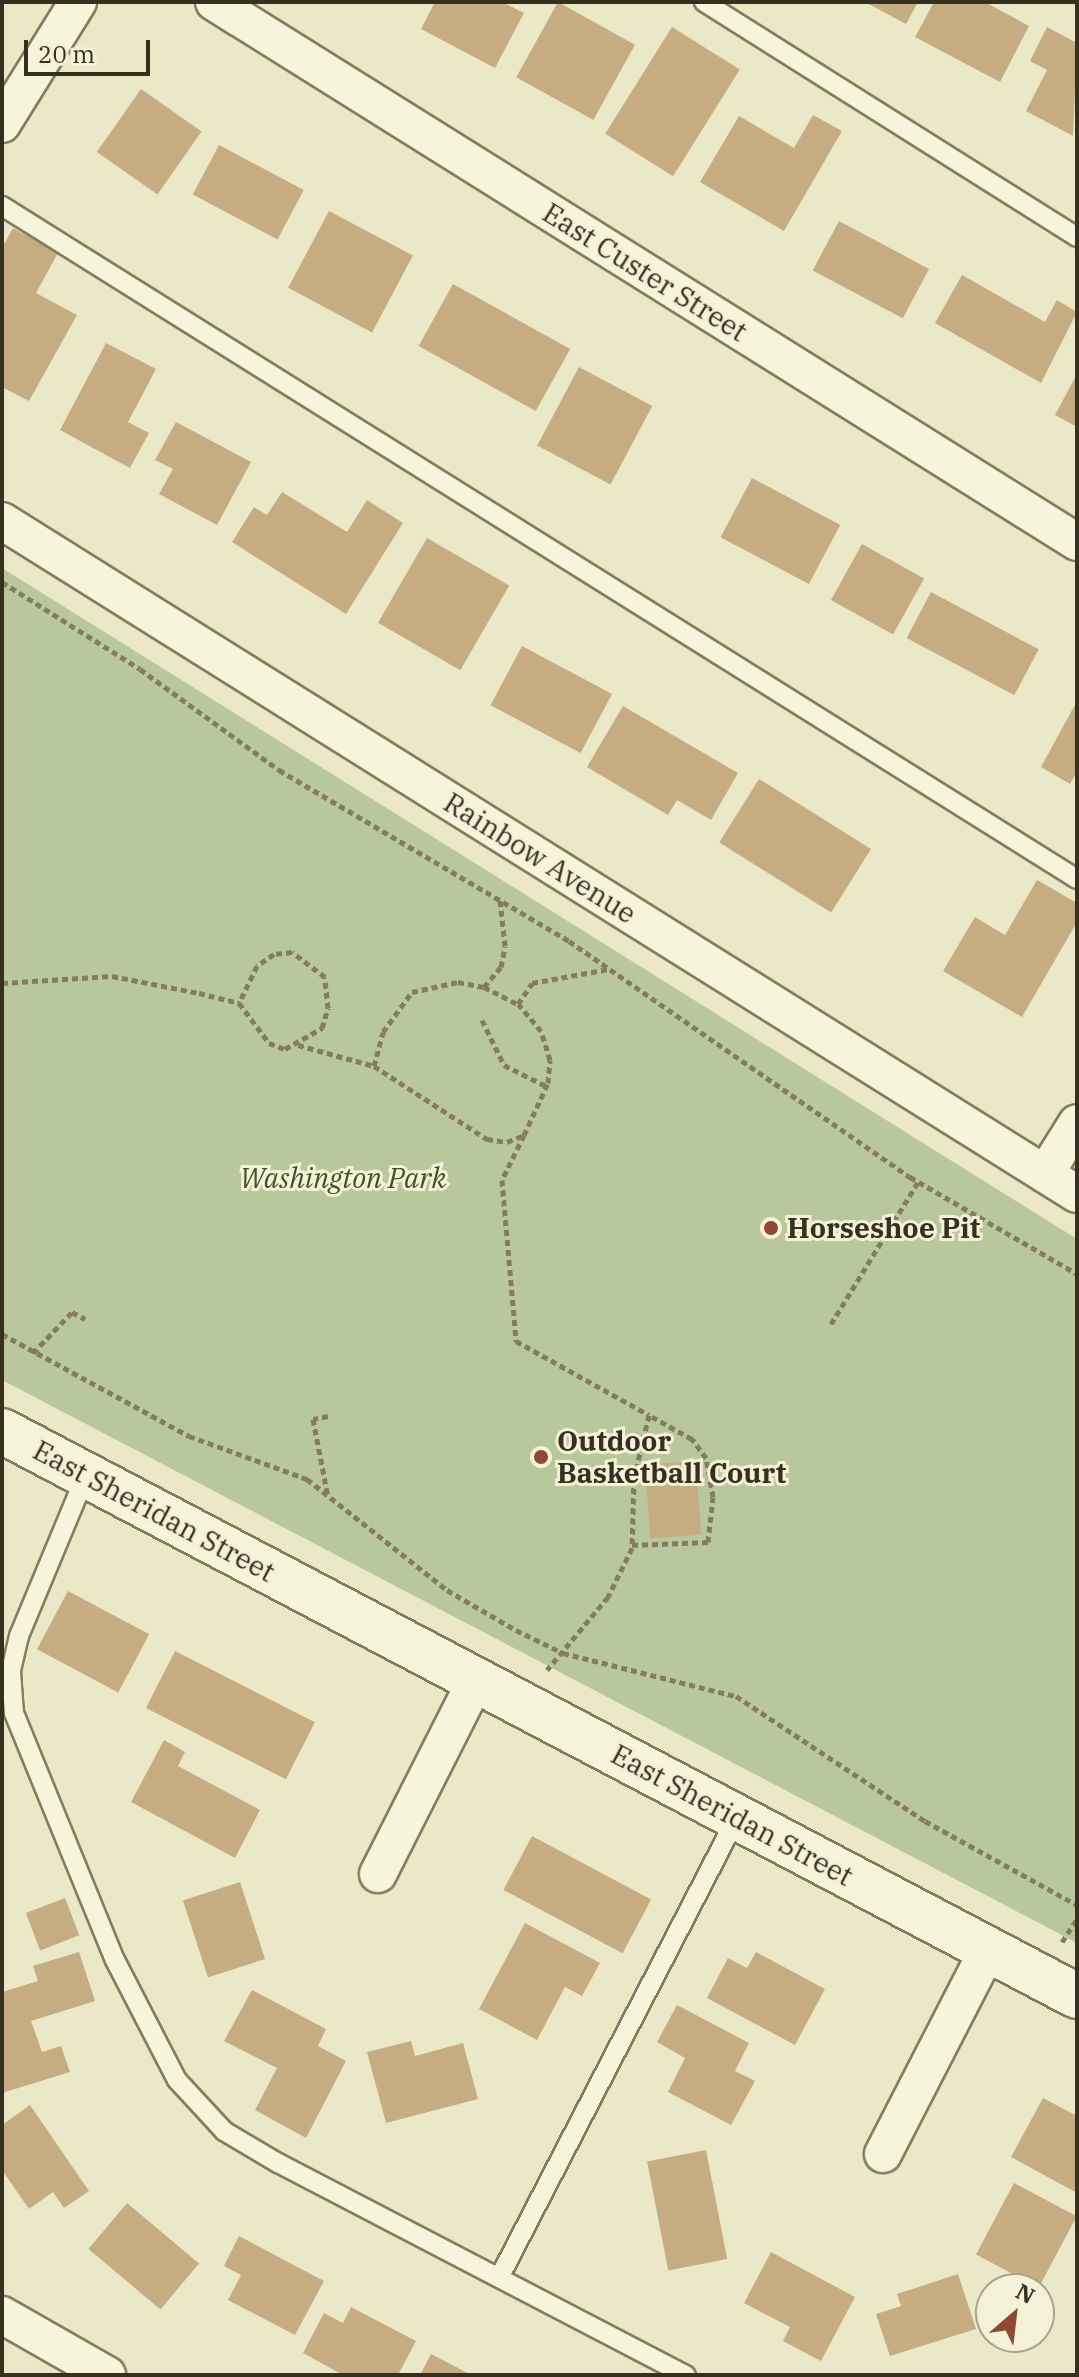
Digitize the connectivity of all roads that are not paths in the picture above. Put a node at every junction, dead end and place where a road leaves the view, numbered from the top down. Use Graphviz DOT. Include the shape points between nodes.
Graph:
graph roads {
  1 [pos="78,2"];
  2 [pos="214,2"];
  3 [pos="704,2"];
  4 [pos="2,124"];
  5 [pos="2,206"];
  6 [pos="1077,237"];
  7 [pos="2,521"];
  8 [pos="1077,542"];
  9 [pos="1077,879"];
  10 [pos="1077,1123"];
  11 [pos="1045,1174"];
  12 [pos="1077,1194"];
  13 [pos="2,1431"];
  14 [pos="86,1475"];
  15 [pos="476,1680"];
  16 [pos="737,1817"];
  17 [pos="378,1874"];
  18 [pos="988,1950"];
  19 [pos="1077,1996"];
  20 [pos="883,2154"];
  21 [pos="499,2278"];
  22 [pos="2,2315"];
  23 [pos="107,2375"];
  24 [pos="686,2375"];
  1 -- 4 [label="street"];
  2 -- 8 [label="street, East Custer Street"];
  3 -- 6 [label="lane"];
  5 -- 9 [label="lane"];
  7 -- 11 [label="street, Rainbow Avenue"];
  10 -- 11 [label="street"];
  11 -- 12 [label="street, Rainbow Avenue"];
  13 -- 14 [label="street, East Sheridan Street"];
  14 -- 15 [label="street, East Sheridan Street"];
  14 -- 21 [label="lane" via="38,1579 11,1672 26,1749 115,1960 177,2080 215,2124"];
  15 -- 16 [label="street, East Sheridan Street"];
  15 -- 17 [label="street"];
  16 -- 18 [label="street, East Sheridan Street"];
  16 -- 21 [label="lane"];
  18 -- 19 [label="street, East Sheridan Street"];
  18 -- 20 [label="street"];
  21 -- 24 [label="lane"];
  22 -- 23 [label="street"];
}
